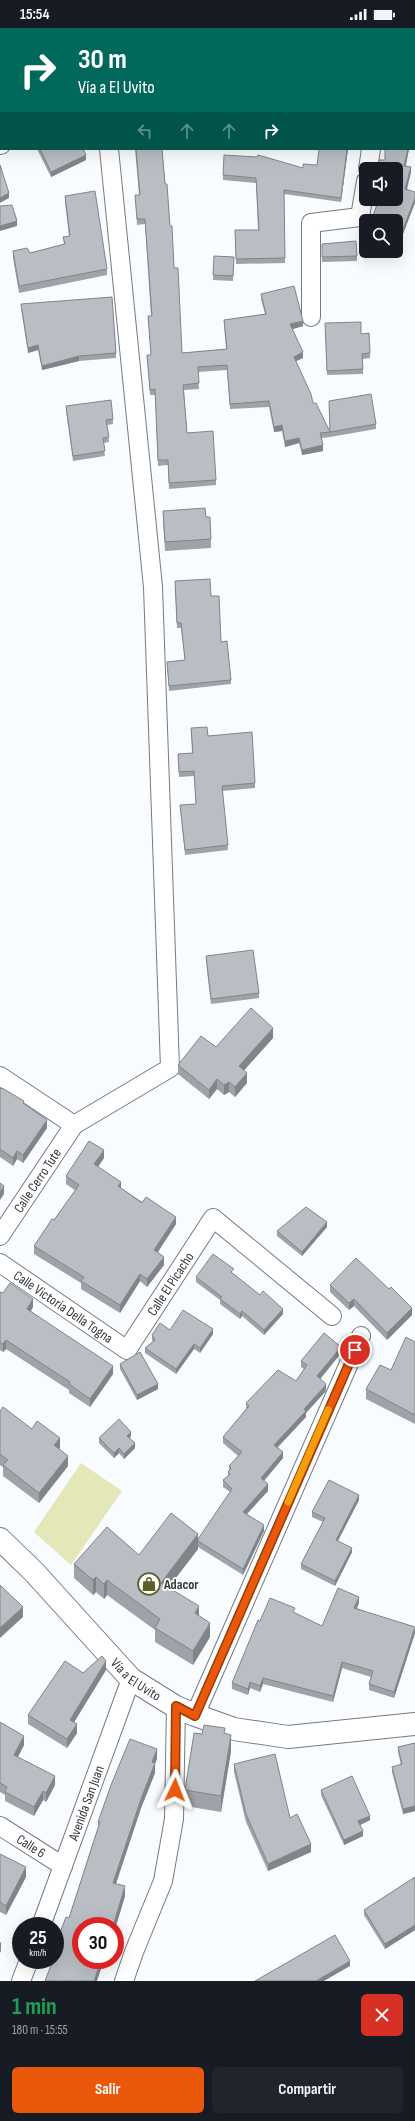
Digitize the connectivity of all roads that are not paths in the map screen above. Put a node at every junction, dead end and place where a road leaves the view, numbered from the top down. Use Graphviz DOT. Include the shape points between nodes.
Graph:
graph roads {
  1 [pos="109,150"];
  2 [pos="371,150"];
  3 [pos="369,162"];
  4 [pos="362,206"];
  5 [pos="312,317"];
  6 [pos="0,1076"];
  7 [pos="74,1125"];
  8 [pos="0,1236"];
  9 [pos="0,1263"];
  10 [pos="332,1316"];
  11 [pos="361,1336"];
  12 [pos="127,1350"];
  13 [pos="0,1539"];
  14 [pos="131,1679"];
  15 [pos="176,1706"];
  16 [pos="195,1716"];
  17 [pos="415,1724"];
  18 [pos="0,1826"];
  19 [pos="63,1866"];
  20 [pos="44,1917"];
  21 [pos="26,1969"];
  22 [pos="21,1981"];
  23 [pos="124,1981"];
  1 -- 7 [label="street" via="153,586 170,1068"];
  2 -- 3 [label="street"];
  4 -- 5 [label="street" via="360,218 311,223"];
  6 -- 7 [label="street"];
  7 -- 8 [label="street, Calle Cerro Tute"];
  9 -- 12 [label="street, Calle Victoria Della Togna"];
  10 -- 12 [label="street, Calle El Picacho" via="213,1218"];
  11 -- 16 [label="street"];
  13 -- 14 [label="street, Vía a El Uvito" via="34,1572"];
  14 -- 15 [label="street, Vía a El Uvito"];
  14 -- 19 [label="street, Avenida San Juan"];
  15 -- 16 [label="street, Vía a El Uvito"];
  15 -- 23 [label="street" via="174,1819 163,1881"];
  16 -- 17 [label="street, Vía a El Uvito" via="234,1729 288,1736"];
  18 -- 19 [label="street, Calle 6"];
  19 -- 20 [label="street, Avenida San Juan"];
  21 -- 22 [label="street"];
}
